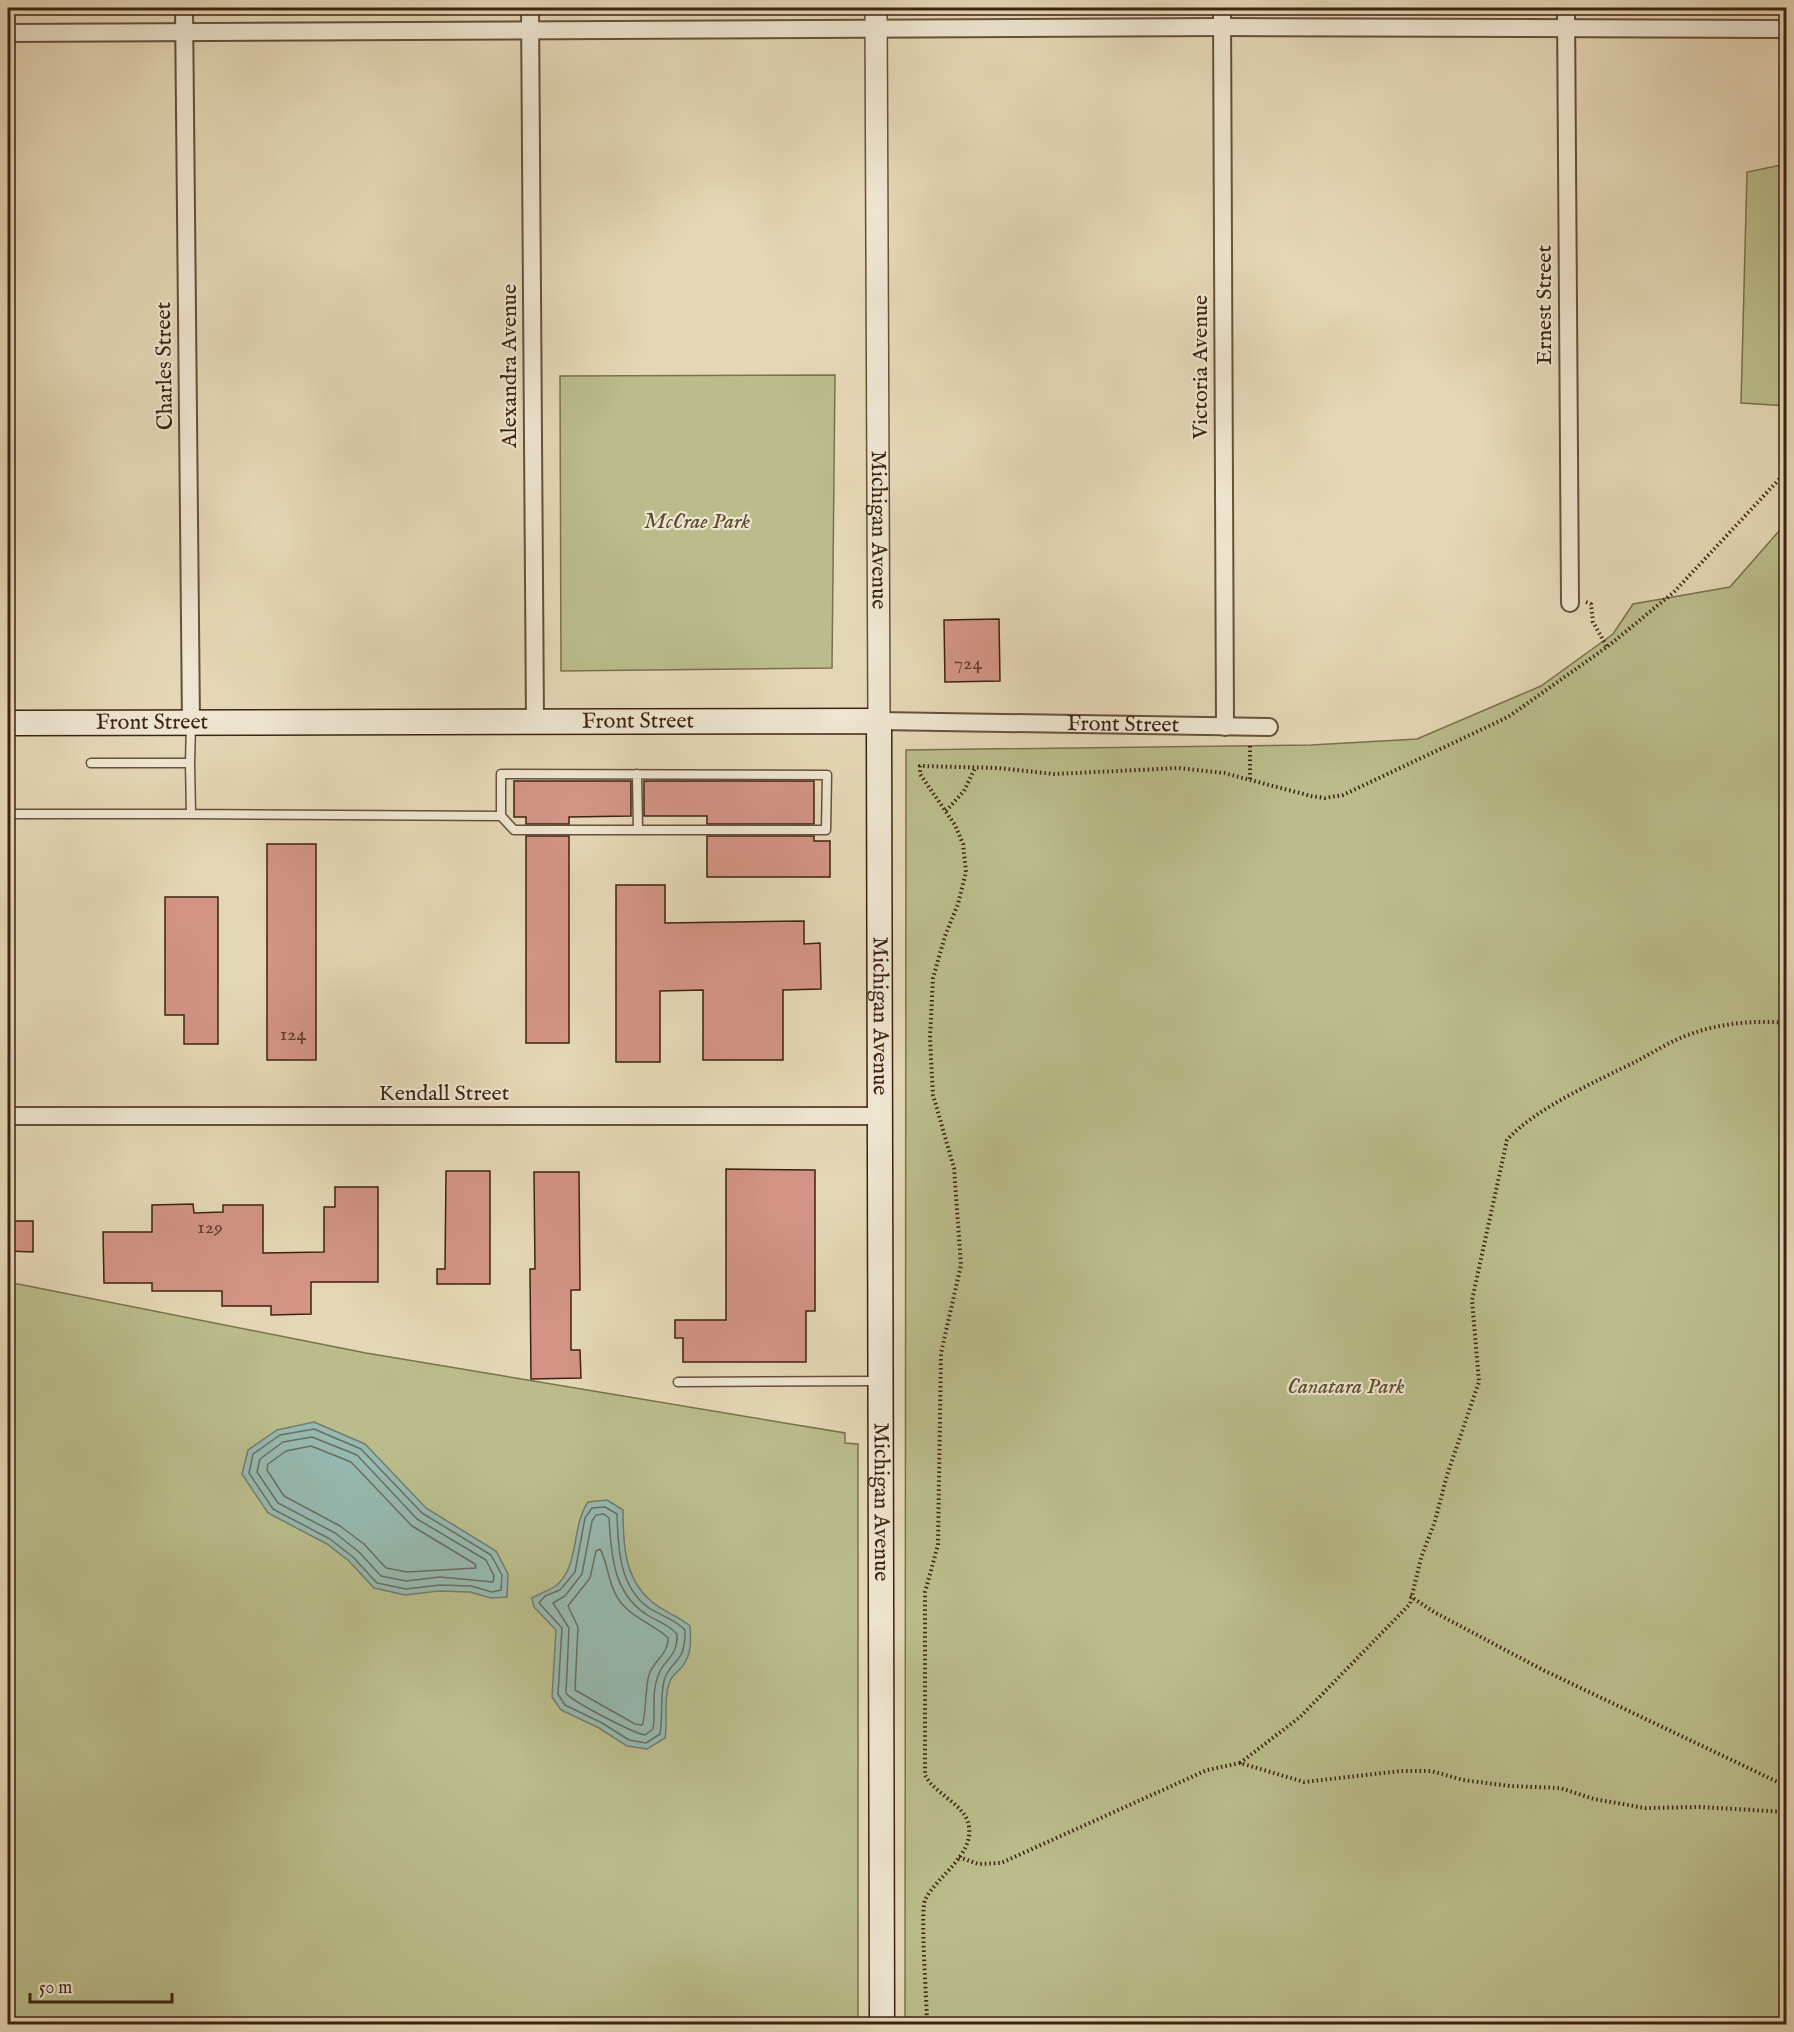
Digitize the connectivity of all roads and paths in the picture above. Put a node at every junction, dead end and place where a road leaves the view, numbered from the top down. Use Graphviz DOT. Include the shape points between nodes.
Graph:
graph roads {
  1 [pos="184,8"];
  2 [pos="530,8"];
  3 [pos="876,8"];
  4 [pos="1222,8"];
  5 [pos="1566,8"];
  6 [pos="1222,27"];
  7 [pos="1786,29"];
  8 [pos="1566,30"];
  9 [pos="530,31"];
  10 [pos="877,31"];
  11 [pos="184,32"];
  12 [pos="8,33"];
  13 [pos="1786,472"];
  14 [pos="1570,603"];
  15 [pos="1607,647"];
  16 [pos="879,721"];
  17 [pos="8,723"];
  18 [pos="191,723"];
  19 [pos="535,723"];
  20 [pos="1225,727"];
  21 [pos="1269,727"];
  22 [pos="1250,744"];
  23 [pos="91,763"];
  24 [pos="190,763"];
  25 [pos="975,768"];
  26 [pos="637,774"];
  27 [pos="1250,779"];
  28 [pos="946,811"];
  29 [pos="8,814"];
  30 [pos="191,814"];
  31 [pos="501,816"];
  32 [pos="638,830"];
  33 [pos="1786,1023"];
  34 [pos="8,1116"];
  35 [pos="880,1116"];
  36 [pos="880,1381"];
  37 [pos="678,1382"];
  38 [pos="1410,1596"];
  39 [pos="1240,1763"];
  40 [pos="1786,1786"];
  41 [pos="1786,1812"];
  42 [pos="959,1857"];
  43 [pos="882,2025"];
  44 [pos="927,2025"];
  1 -- 11 [label="street, Charles Street"];
  2 -- 9 [label="street, Alexandra Avenue"];
  3 -- 10 [label="street, Michigan Avenue"];
  4 -- 6 [label="street, Victoria Avenue"];
  5 -- 8 [label="street, Ernest Street"];
  6 -- 8 [label="street"];
  6 -- 10 [label="street"];
  6 -- 20 [label="street, Victoria Avenue"];
  7 -- 8 [label="street"];
  8 -- 14 [label="street, Ernest Street"];
  9 -- 10 [label="street"];
  9 -- 11 [label="street"];
  9 -- 19 [label="street, Alexandra Avenue"];
  10 -- 16 [label="street, Michigan Avenue"];
  11 -- 12 [label="street"];
  11 -- 18 [label="street, Charles Street"];
  13 -- 15 [label="path" via="1674,592"];
  14 -- 15 [label="path" via="1591,604 1593,622"];
  15 -- 27 [label="path" via="1508,717 1343,795 1311,796"];
  16 -- 19 [label="main road, Front Street"];
  16 -- 20 [label="street, Front Street"];
  16 -- 35 [label="main road, Michigan Avenue"];
  17 -- 18 [label="main road, Front Street"];
  18 -- 19 [label="main road, Front Street"];
  18 -- 24 [label="lane"];
  20 -- 21 [label="street, Front Street"];
  22 -- 27 [label="path"];
  23 -- 24 [label="lane"];
  24 -- 30 [label="lane"];
  25 -- 27 [label="path" via="1054,774 1179,768"];
  25 -- 28 [label="path" via="964,791"];
  25 -- 28 [label="path" via="920,766 920,774"];
  26 -- 31 [label="lane" via="501,774"];
  26 -- 32 [label="lane"];
  26 -- 32 [label="lane" via="826,775 826,830"];
  28 -- 42 [label="path" via="963,844 966,872 933,978 930,1038 933,1095 954,1168 961,1265 941,1353 938,1545 925,1592 926,1775 929,1783 969,1824"];
  29 -- 30 [label="lane"];
  30 -- 31 [label="lane"];
  31 -- 32 [label="lane" via="514,830"];
  33 -- 38 [label="path" via="1763,1021 1691,1034 1519,1126 1508,1140 1472,1300 1479,1382"];
  34 -- 35 [label="street, Kendall Street"];
  35 -- 36 [label="main road, Michigan Avenue"];
  36 -- 37 [label="lane"];
  36 -- 43 [label="main road, Michigan Avenue"];
  38 -- 39 [label="path" via="1404,1614 1386,1626 1300,1717"];
  38 -- 40 [label="path" via="1543,1670"];
  39 -- 41 [label="path" via="1304,1782 1431,1771 1463,1780 1560,1788 1645,1808"];
  39 -- 42 [label="path" via="1207,1770 1001,1863 978,1864"];
  42 -- 44 [label="path" via="924,1902"];
}
